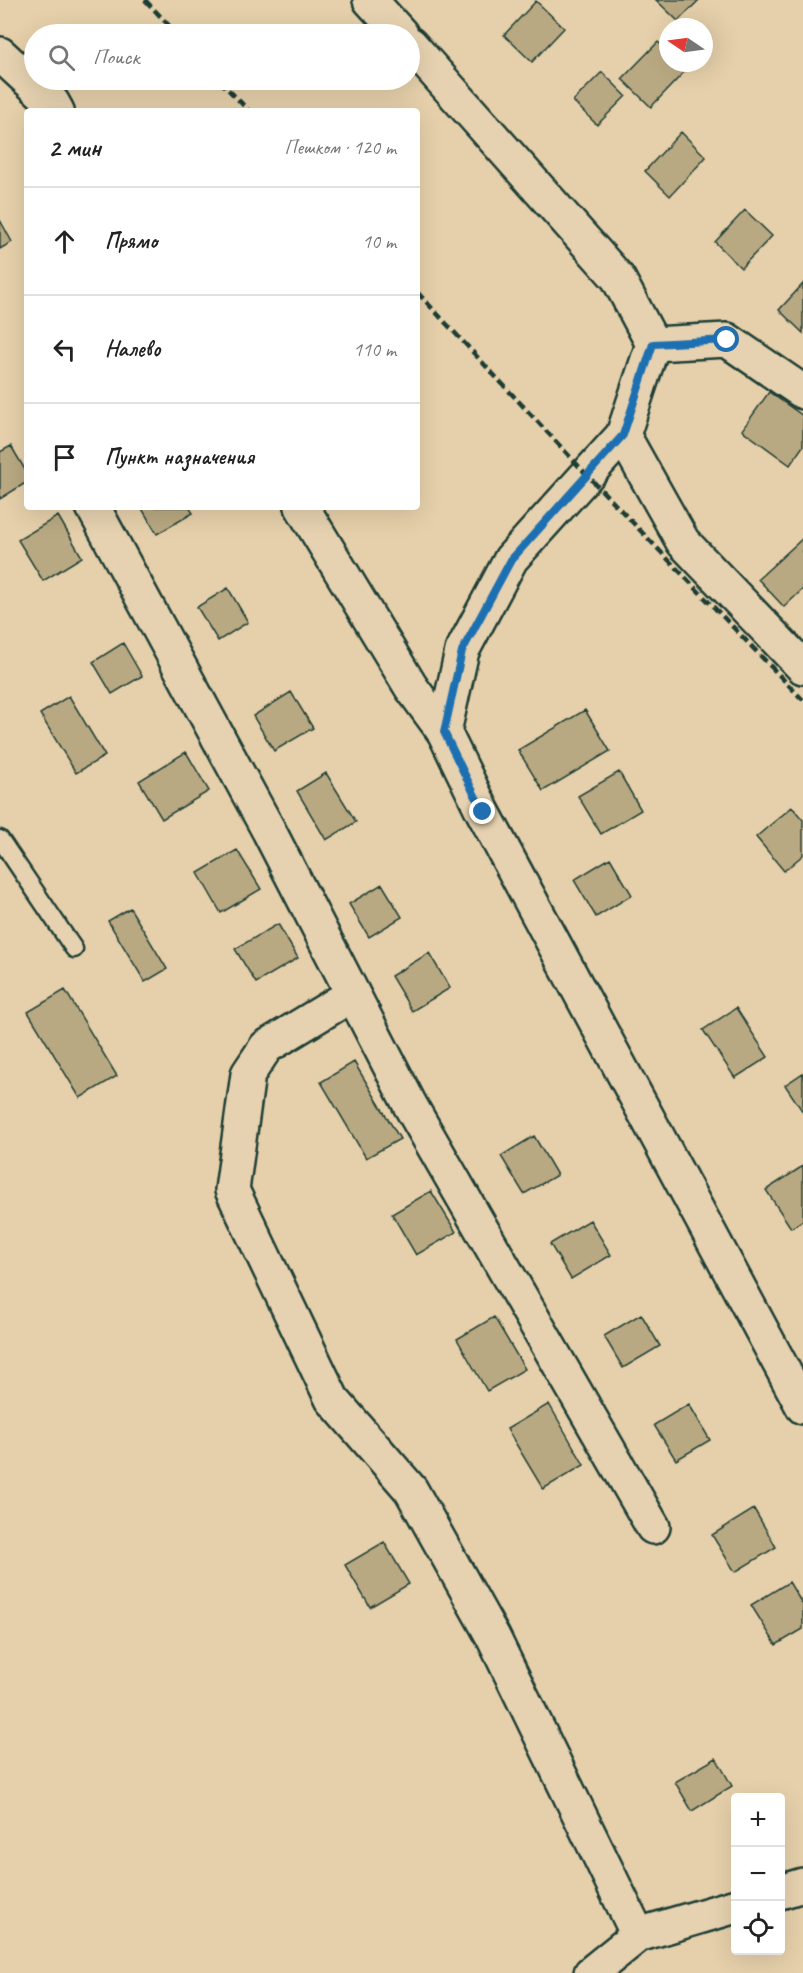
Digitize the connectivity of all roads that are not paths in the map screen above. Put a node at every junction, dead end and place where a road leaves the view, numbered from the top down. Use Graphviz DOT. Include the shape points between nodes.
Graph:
graph roads {
  1 [pos="370,0"];
  2 [pos="392,24"];
  3 [pos="420,55"];
  4 [pos="1,58"];
  5 [pos="24,78"];
  6 [pos="37,90"];
  7 [pos="55,108"];
  8 [pos="653,344"];
  9 [pos="803,392"];
  10 [pos="623,435"];
  11 [pos="95,510"];
  12 [pos="304,510"];
  13 [pos="803,667"];
  14 [pos="444,732"];
  15 [pos="0,839"];
  16 [pos="74,949"];
  17 [pos="353,994"];
  18 [pos="803,1407"];
  19 [pos="653,1527"];
  20 [pos="803,1885"];
  21 [pos="785,1890"];
  22 [pos="731,1906"];
  23 [pos="638,1935"];
  24 [pos="591,1973"];
  1 -- 2 [label="street"];
  3 -- 8 [label="street" via="618,278"];
  4 -- 5 [label="street"];
  6 -- 7 [label="street"];
  8 -- 9 [label="street" via="727,340"];
  8 -- 10 [label="street"];
  10 -- 13 [label="street" via="683,542"];
  10 -- 14 [label="street" via="511,560 462,651"];
  11 -- 17 [label="street"];
  12 -- 14 [label="street" via="411,687"];
  14 -- 18 [label="street" via="483,812"];
  15 -- 16 [label="lane"];
  17 -- 19 [label="street" via="410,1105"];
  17 -- 23 [label="street" via="266,1047 248,1074 232,1190 332,1399 411,1490 493,1637"];
  20 -- 21 [label="street"];
  22 -- 23 [label="street"];
  23 -- 24 [label="street"];
}
